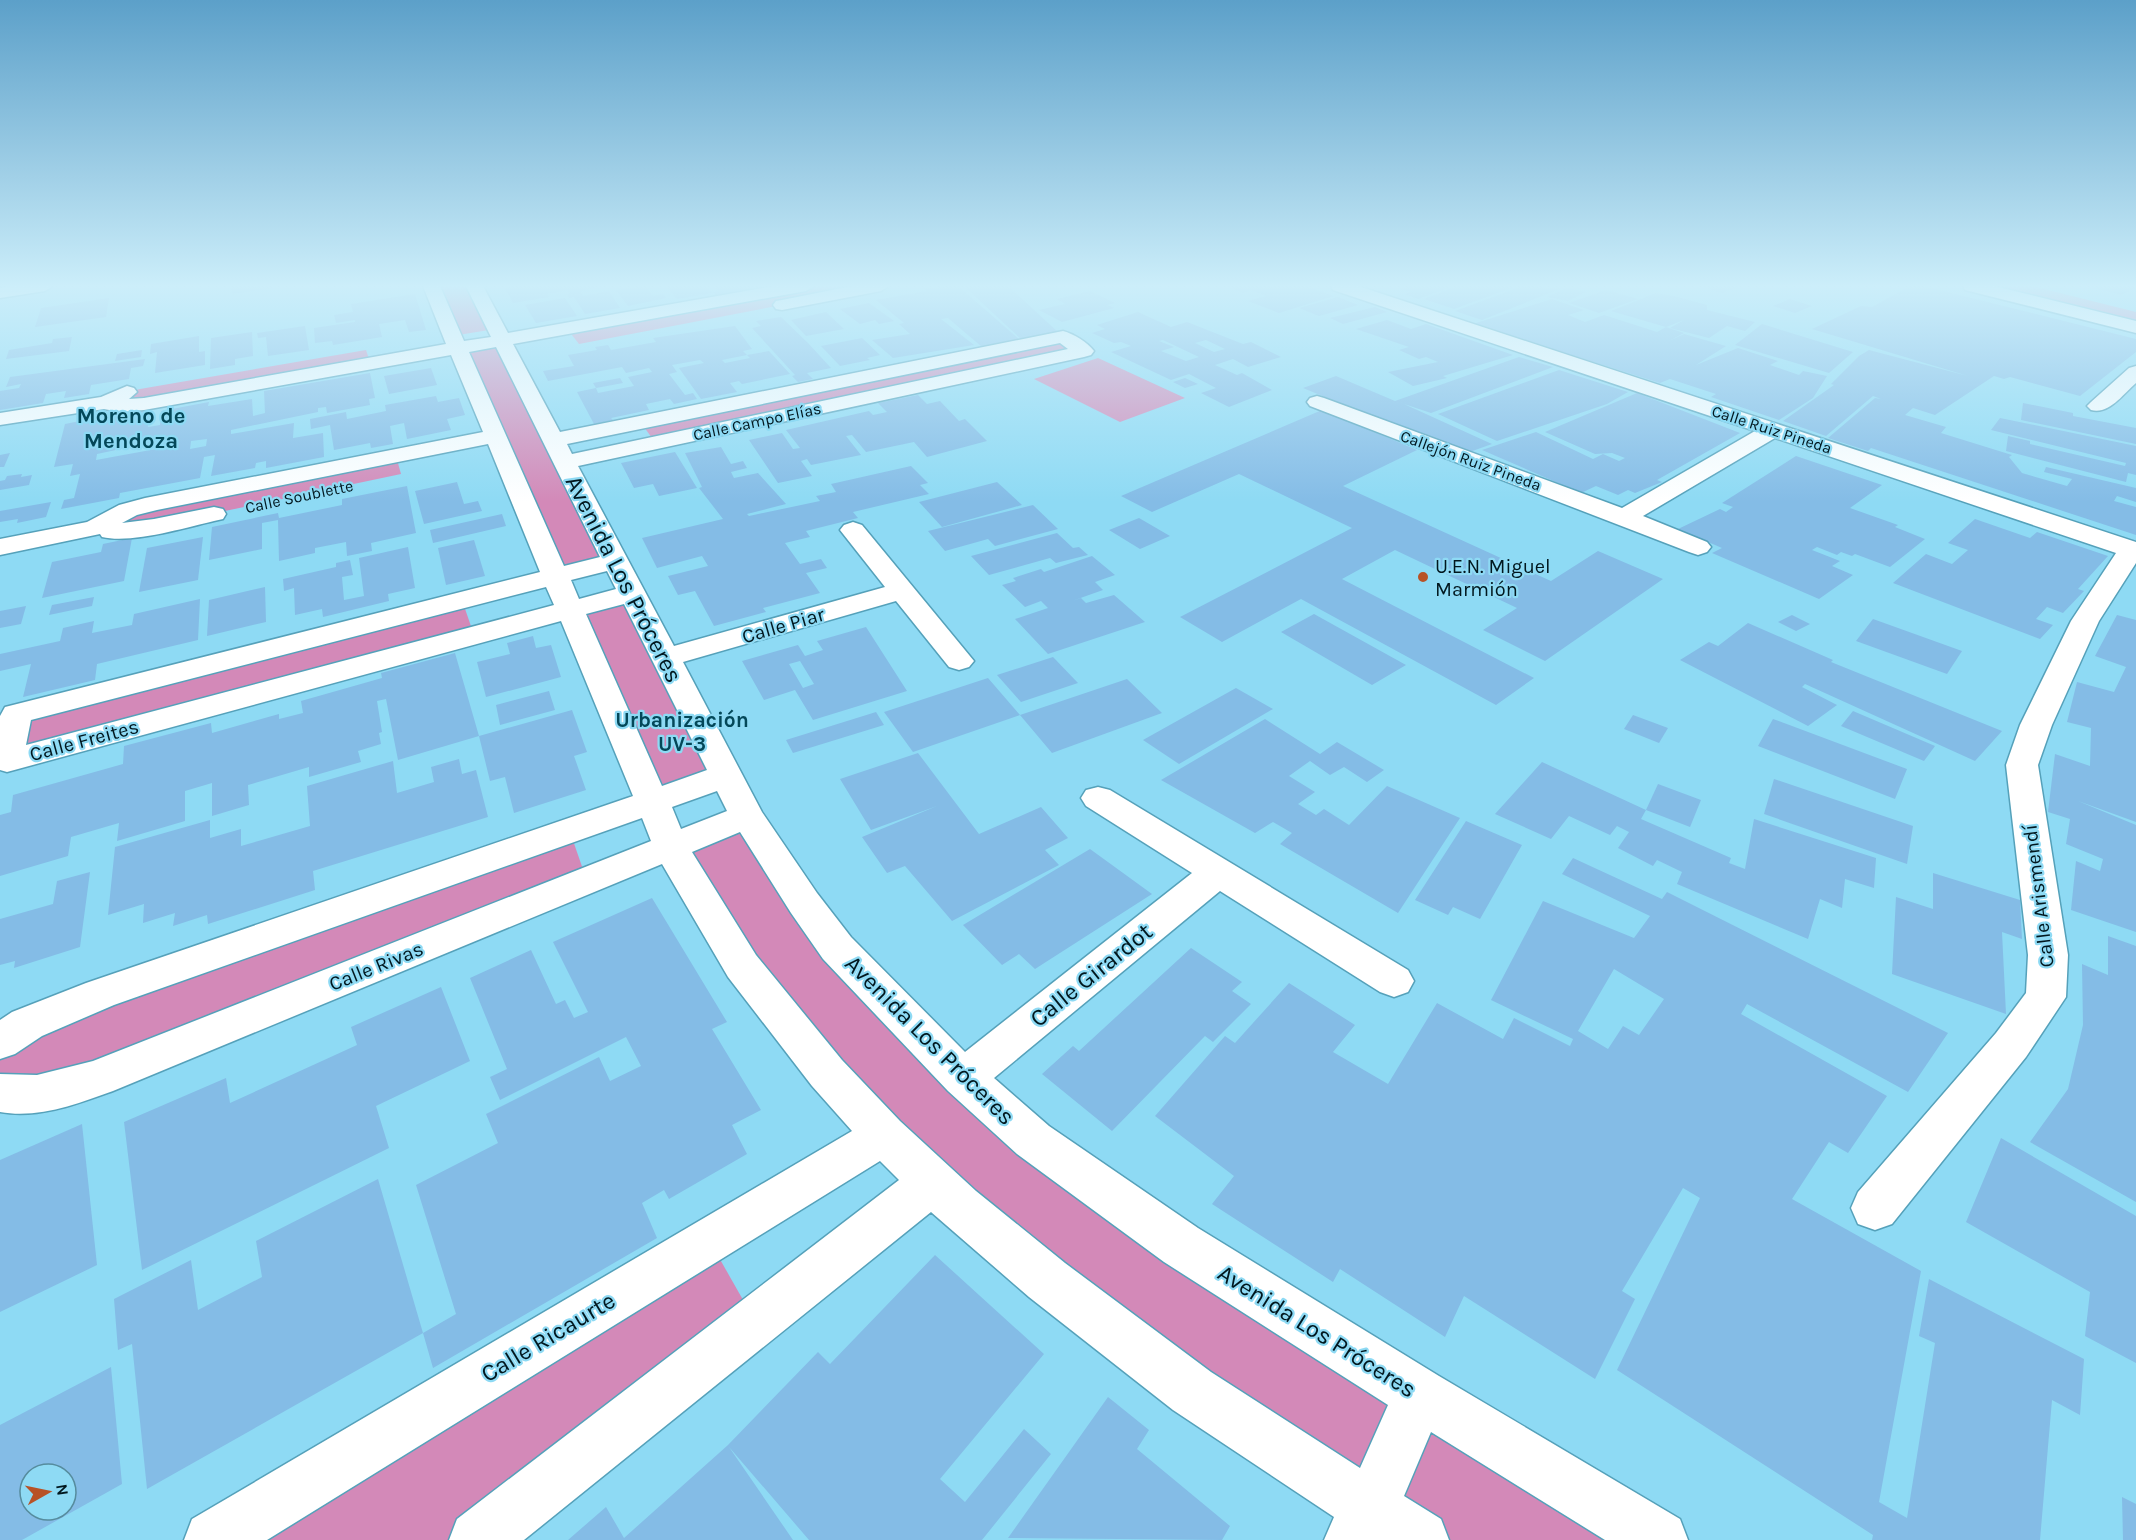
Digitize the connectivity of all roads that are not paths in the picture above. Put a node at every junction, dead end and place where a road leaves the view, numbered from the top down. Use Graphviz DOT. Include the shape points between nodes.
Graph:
graph roads {
  1 [pos="379,358"];
  2 [pos="462,358"];
  3 [pos="510,358"];
  4 [pos="971,358"];
  5 [pos="1048,358"];
  6 [pos="1556,358"];
  7 [pos="2136,372"];
  8 [pos="1317,402"];
  9 [pos="2098,406"];
  10 [pos="0,419"];
  11 [pos="1773,430"];
  12 [pos="500,445"];
  13 [pos="558,451"];
  14 [pos="1624,516"];
  15 [pos="853,530"];
  16 [pos="1698,546"];
  17 [pos="0,547"];
  18 [pos="2134,550"];
  19 [pos="624,577"];
  20 [pos="902,591"];
  21 [pos="562,593"];
  22 [pos="665,658"];
  23 [pos="959,661"];
  24 [pos="725,776"];
  25 [pos="1098,798"];
  26 [pos="652,801"];
  27 [pos="747,816"];
  28 [pos="671,846"];
  29 [pos="1218,872"];
  30 [pos="1394,981"];
  31 [pos="0,1042"];
  32 [pos="963,1077"];
  33 [pos="0,1093"];
  34 [pos="884,1135"];
  35 [pos="933,1182"];
  36 [pos="1875,1208"];
  37 [pos="1420,1395"];
  38 [pos="1362,1524"];
  39 [pos="213,1540"];
  40 [pos="478,1540"];
  41 [pos="1420,1540"];
  42 [pos="1659,1540"];
  1 -- 10 [label="street" via="144,404 124,406 106,402"];
  2 -- 12 [label="street"];
  3 -- 13 [label="street, Avenida Los Próceres"];
  4 -- 13 [label="street, Calle Campo Elías"];
  5 -- 13 [label="street, Calle Campo Elías"];
  6 -- 11 [label="street, Calle Ruiz Pineda"];
  7 -- 9 [label="street"];
  8 -- 14 [label="street, Callejón Ruiz Pineda"];
  11 -- 14 [label="street"];
  11 -- 18 [label="street, Calle Ruiz Pineda"];
  12 -- 17 [label="street, Calle Soublette" via="154,527 125,532 95,528"];
  12 -- 21 [label="street"];
  13 -- 19 [label="street, Avenida Los Próceres"];
  14 -- 16 [label="street, Callejón Ruiz Pineda"];
  15 -- 20 [label="street"];
  18 -- 36 [label="street, Calle Arismendí" via="2085,621 2036,725 2022,765 2048,955 2046,998 2012,1045"];
  19 -- 21 [label="street, Calle Freites"];
  19 -- 21 [label="street, Calle Freites"];
  19 -- 22 [label="street, Avenida Los Próceres"];
  20 -- 22 [label="street, Calle Piar"];
  20 -- 23 [label="street"];
  21 -- 21 [label="street, Calle Freites" via="16,714 7,760"];
  21 -- 26 [label="street"];
  22 -- 24 [label="street, Avenida Los Próceres"];
  24 -- 26 [label="street"];
  24 -- 27 [label="street, Avenida Los Próceres"];
  25 -- 29 [label="street"];
  26 -- 28 [label="street"];
  26 -- 31 [label="street" via="100,994 27,1024"];
  27 -- 28 [label="street, Calle Rivas"];
  27 -- 32 [label="street, Avenida Los Próceres" via="837,948"];
  28 -- 33 [label="street, Calle Rivas" via="98,1078 43,1093 12,1097"];
  28 -- 34 [label="street" via="742,966 827,1073"];
  29 -- 30 [label="street"];
  29 -- 32 [label="street, Calle Girardot"];
  32 -- 37 [label="street, Avenida Los Próceres" via="1033,1140 1172,1239"];
  34 -- 35 [label="street"];
  34 -- 39 [label="street, Calle Ricaurte"];
  35 -- 38 [label="street" via="1047,1280"];
  35 -- 40 [label="street"];
  37 -- 38 [label="street"];
  37 -- 42 [label="street, Avenida Los Próceres"];
  38 -- 41 [label="street"];
}
